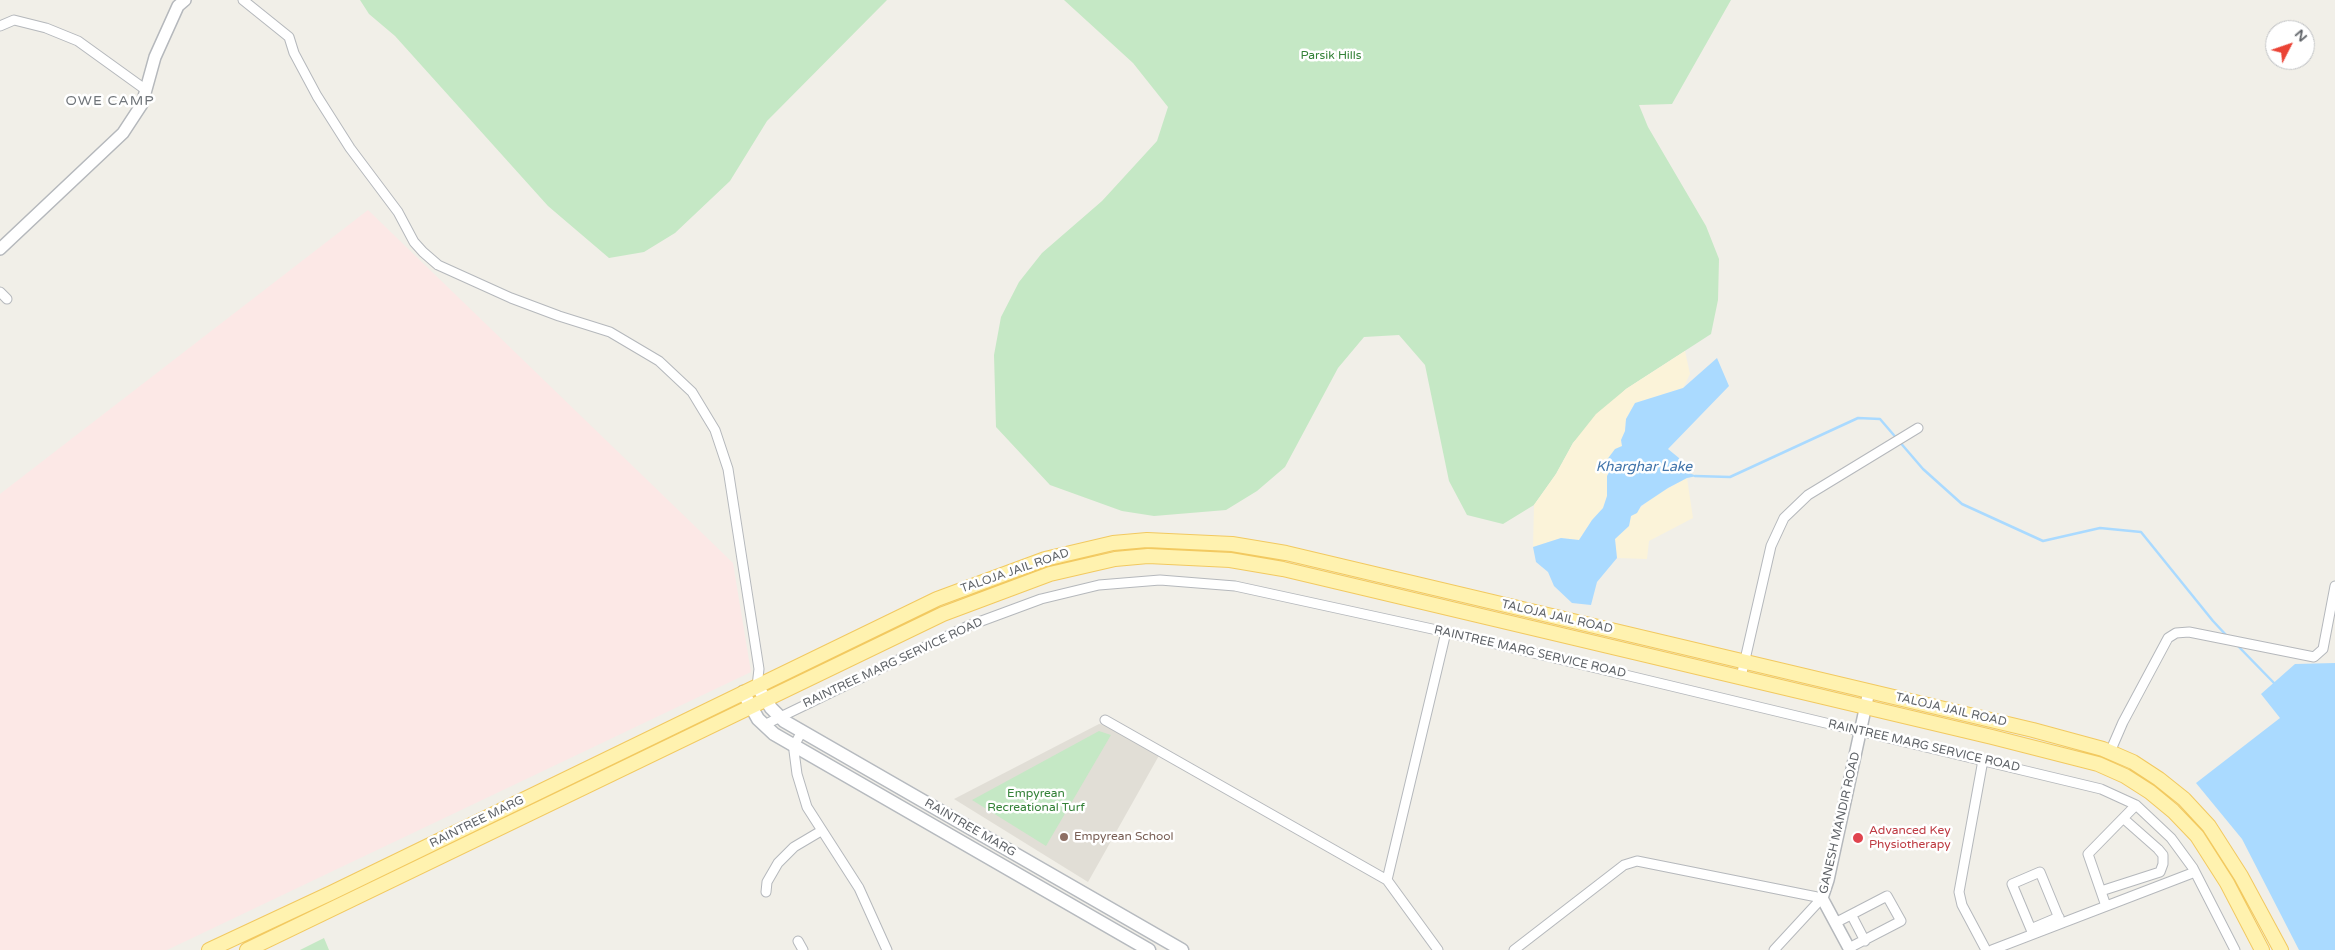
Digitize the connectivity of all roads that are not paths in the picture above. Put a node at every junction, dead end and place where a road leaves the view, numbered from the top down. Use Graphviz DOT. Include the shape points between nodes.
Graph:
graph roads {
  1 [pos="184,0"];
  2 [pos="243,0"];
  3 [pos="0,26"];
  4 [pos="146,90"];
  5 [pos="0,249"];
  6 [pos="1918,428"];
  7 [pos="2335,586"];
  8 [pos="1446,632"];
  9 [pos="1744,661"];
  10 [pos="1741,677"];
  11 [pos="757,686"];
  12 [pos="1869,691"];
  13 [pos="743,692"];
  14 [pos="765,700"];
  15 [pos="1866,706"];
  16 [pos="750,707"];
  17 [pos="780,717"];
  18 [pos="1105,720"];
  19 [pos="764,725"];
  20 [pos="1861,731"];
  21 [pos="802,732"];
  22 [pos="794,746"];
  23 [pos="2110,752"];
  24 [pos="1983,760"];
  25 [pos="2136,805"];
  26 [pos="2124,819"];
  27 [pos="821,831"];
  28 [pos="2195,872"];
  29 [pos="1387,880"];
  30 [pos="2101,891"];
  31 [pos="766,892"];
  32 [pos="1822,898"];
  33 [pos="2106,906"];
  34 [pos="1852,916"];
  35 [pos="2060,920"];
  36 [pos="1835,923"];
  37 [pos="2032,932"];
  38 [pos="1865,940"];
  39 [pos="798,942"];
  40 [pos="1849,949"];
  41 [pos="209,950"];
  42 [pos="248,950"];
  43 [pos="803,950"];
  44 [pos="887,950"];
  45 [pos="1149,950"];
  46 [pos="1182,950"];
  47 [pos="1438,950"];
  48 [pos="1514,950"];
  49 [pos="1774,950"];
  50 [pos="1986,950"];
  51 [pos="1992,950"];
  52 [pos="2235,950"];
  53 [pos="2262,950"];
  54 [pos="2280,950"];
  1 -- 4 [label="street" via="178,6 155,57"];
  2 -- 11 [label="street" via="289,37 317,96 423,252 438,264 511,298 610,332 659,361 692,392 715,430 728,469 759,669"];
  3 -- 4 [label="street" via="14,20 78,41"];
  4 -- 5 [label="street" via="142,104 123,133"];
  6 -- 9 [label="street" via="1808,495 1784,518 1771,546"];
  7 -- 23 [label="street" via="2322,648 2314,657 2189,632 2176,633 2168,638"];
  8 -- 17 [label="street, RAINTREE MARG SERVICE ROAD" via="1235,586 1160,580 1099,585 1041,599 968,626"];
  8 -- 20 [label="street, RAINTREE MARG SERVICE ROAD"];
  8 -- 29 [label="street"];
  9 -- 10 [label="street"];
  9 -- 11 [label="main road, TALOJA JAIL ROAD" via="1286,553 1232,544 1147,540 1113,543 1046,558 973,584"];
  9 -- 12 [label="main road, TALOJA JAIL ROAD"];
  10 -- 14 [label="main road, TALOJA JAIL ROAD" via="1283,569 1230,560 1148,556 1115,559 1050,574 979,600 902,633"];
  10 -- 15 [label="main road, TALOJA JAIL ROAD"];
  11 -- 13 [label="main road, RAINTREE MARG"];
  11 -- 14 [label="main road, RAINTREE MARG"];
  12 -- 15 [label="street, GANESH MANDIR ROAD"];
  12 -- 23 [label="main road, TALOJA JAIL ROAD" via="2078,741"];
  13 -- 16 [label="main road, RAINTREE MARG"];
  13 -- 41 [label="main road, RAINTREE MARG"];
  14 -- 16 [label="main road, RAINTREE MARG"];
  14 -- 17 [label="main road, RAINTREE MARG"];
  15 -- 20 [label="street, GANESH MANDIR ROAD"];
  15 -- 53 [label="main road, TALOJA JAIL ROAD" via="2074,757 2125,776 2163,802 2196,836 2222,875"];
  16 -- 19 [label="main road, RAINTREE MARG"];
  16 -- 42 [label="main road, RAINTREE MARG"];
  17 -- 19 [label="street, RAINTREE MARG SERVICE ROAD"];
  17 -- 21 [label="main road, RAINTREE MARG"];
  18 -- 29 [label="street"];
  19 -- 22 [label="main road, RAINTREE MARG"];
  20 -- 24 [label="street, RAINTREE MARG SERVICE ROAD"];
  20 -- 32 [label="street, GANESH MANDIR ROAD"];
  21 -- 22 [label="street"];
  21 -- 46 [label="main road, RAINTREE MARG"];
  22 -- 27 [label="street" via="797,774"];
  22 -- 45 [label="main road, RAINTREE MARG"];
  23 -- 54 [label="main road, TALOJA JAIL ROAD" via="2159,779 2184,799 2209,826 2241,876"];
  24 -- 25 [label="street, RAINTREE MARG SERVICE ROAD" via="2101,789"];
  24 -- 50 [label="street" via="1960,892 1962,905"];
  25 -- 26 [label="street"];
  25 -- 28 [label="street, RAINTREE MARG SERVICE ROAD" via="2171,838"];
  26 -- 30 [label="street" via="2088,854"];
  26 -- 30 [label="street" via="2158,849 2163,864 2160,872"];
  27 -- 31 [label="street" via="794,847 778,863 767,882"];
  27 -- 44 [label="street" via="859,888"];
  28 -- 33 [label="street"];
  28 -- 52 [label="street, RAINTREE MARG SERVICE ROAD"];
  29 -- 47 [label="street"];
  30 -- 33 [label="street"];
  32 -- 36 [label="street, GANESH MANDIR ROAD"];
  32 -- 48 [label="street" via="1637,861 1624,865"];
  32 -- 49 [label="street"];
  33 -- 35 [label="street"];
  34 -- 36 [label="street"];
  34 -- 38 [label="street"];
  34 -- 38 [label="street" via="1887,896 1901,921"];
  35 -- 37 [label="street"];
  35 -- 37 [label="street" via="2040,872 2012,884"];
  36 -- 40 [label="street, GANESH MANDIR ROAD"];
  37 -- 51 [label="street"];
  38 -- 40 [label="street"];
  39 -- 43 [label="street"];
}
